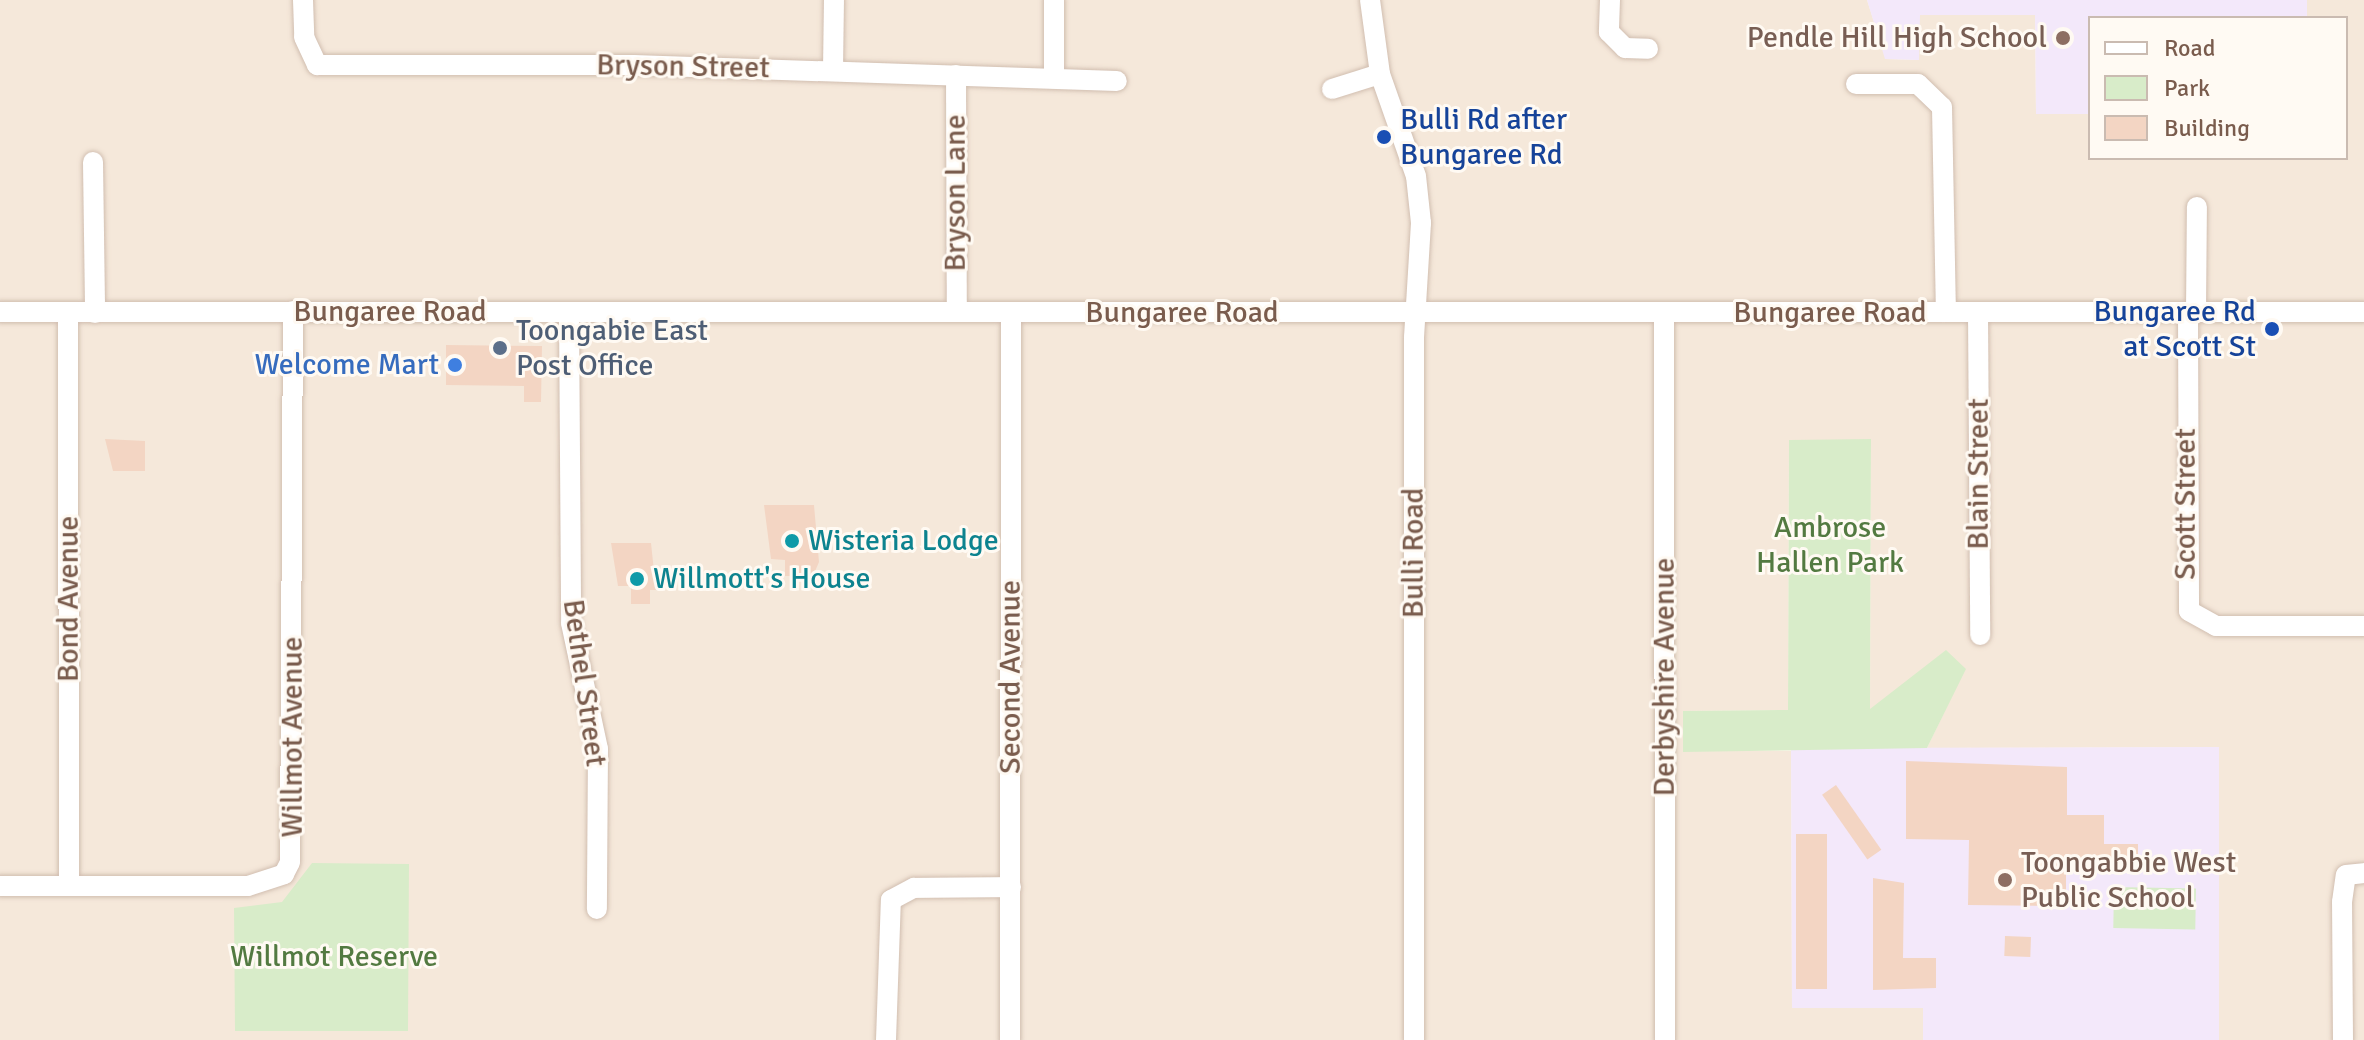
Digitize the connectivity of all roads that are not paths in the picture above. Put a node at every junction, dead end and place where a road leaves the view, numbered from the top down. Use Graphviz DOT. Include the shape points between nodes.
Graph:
graph roads {
  1 [pos="303,0"];
  2 [pos="834,0"];
  3 [pos="1054,0"];
  4 [pos="1370,0"];
  5 [pos="1610,0"];
  6 [pos="1648,49"];
  7 [pos="833,70"];
  8 [pos="1054,74"];
  9 [pos="1380,74"];
  10 [pos="956,75"];
  11 [pos="1117,81"];
  12 [pos="1856,84"];
  13 [pos="1332,89"];
  14 [pos="93,162"];
  15 [pos="2197,207"];
  16 [pos="293,311"];
  17 [pos="0,312"];
  18 [pos="957,312"];
  19 [pos="1946,312"];
  20 [pos="1978,312"];
  21 [pos="2192,312"];
  22 [pos="2364,312"];
  23 [pos="68,313"];
  24 [pos="95,313"];
  25 [pos="1011,313"];
  26 [pos="1417,313"];
  27 [pos="1664,313"];
  28 [pos="569,314"];
  29 [pos="2364,626"];
  30 [pos="1980,635"];
  31 [pos="2364,873"];
  32 [pos="0,886"];
  33 [pos="69,886"];
  34 [pos="1011,887"];
  35 [pos="597,909"];
  36 [pos="886,1040"];
  37 [pos="1010,1040"];
  38 [pos="1414,1040"];
  39 [pos="1665,1040"];
  40 [pos="2343,1040"];
  1 -- 7 [label="street, Bryson Street" via="304,37 317,65"];
  2 -- 7 [label="street"];
  3 -- 8 [label="street"];
  4 -- 9 [label="street, Bulli Road"];
  5 -- 6 [label="street" via="1609,32 1625,48"];
  7 -- 10 [label="street, Bryson Street"];
  8 -- 10 [label="street, Bryson Street"];
  8 -- 11 [label="street, Bryson Street"];
  9 -- 13 [label="street"];
  9 -- 26 [label="street, Bulli Road" via="1419,196"];
  10 -- 18 [label="street, Bryson Lane"];
  12 -- 19 [label="street" via="1918,84 1942,107"];
  14 -- 24 [label="street"];
  15 -- 21 [label="street"];
  16 -- 24 [label="street, Bungaree Road"];
  16 -- 28 [label="street, Bungaree Road"];
  16 -- 33 [label="street, Willmot Avenue" via="290,862 284,874 248,886"];
  17 -- 23 [label="street, Bungaree Road"];
  18 -- 25 [label="street, Bungaree Road"];
  18 -- 28 [label="street, Bungaree Road"];
  19 -- 20 [label="street, Bungaree Road"];
  19 -- 27 [label="street, Bungaree Road"];
  20 -- 21 [label="street, Bungaree Road"];
  20 -- 30 [label="street, Blain Street"];
  21 -- 22 [label="street, Bungaree Road"];
  21 -- 29 [label="street, Scott Street" via="2189,611 2216,626"];
  23 -- 24 [label="street, Bungaree Road"];
  23 -- 33 [label="street, Bond Avenue"];
  25 -- 26 [label="street, Bungaree Road"];
  25 -- 34 [label="street, Second Avenue"];
  26 -- 27 [label="street, Bungaree Road"];
  26 -- 38 [label="street, Bulli Road"];
  27 -- 39 [label="street, Derbyshire Avenue"];
  28 -- 35 [label="street, Bethel Street" via="571,623 598,749"];
  31 -- 40 [label="street" via="2346,875 2342,902"];
  32 -- 33 [label="street, Willmot Avenue"];
  34 -- 36 [label="street" via="914,888 891,900"];
  34 -- 37 [label="street, Second Avenue"];
}
